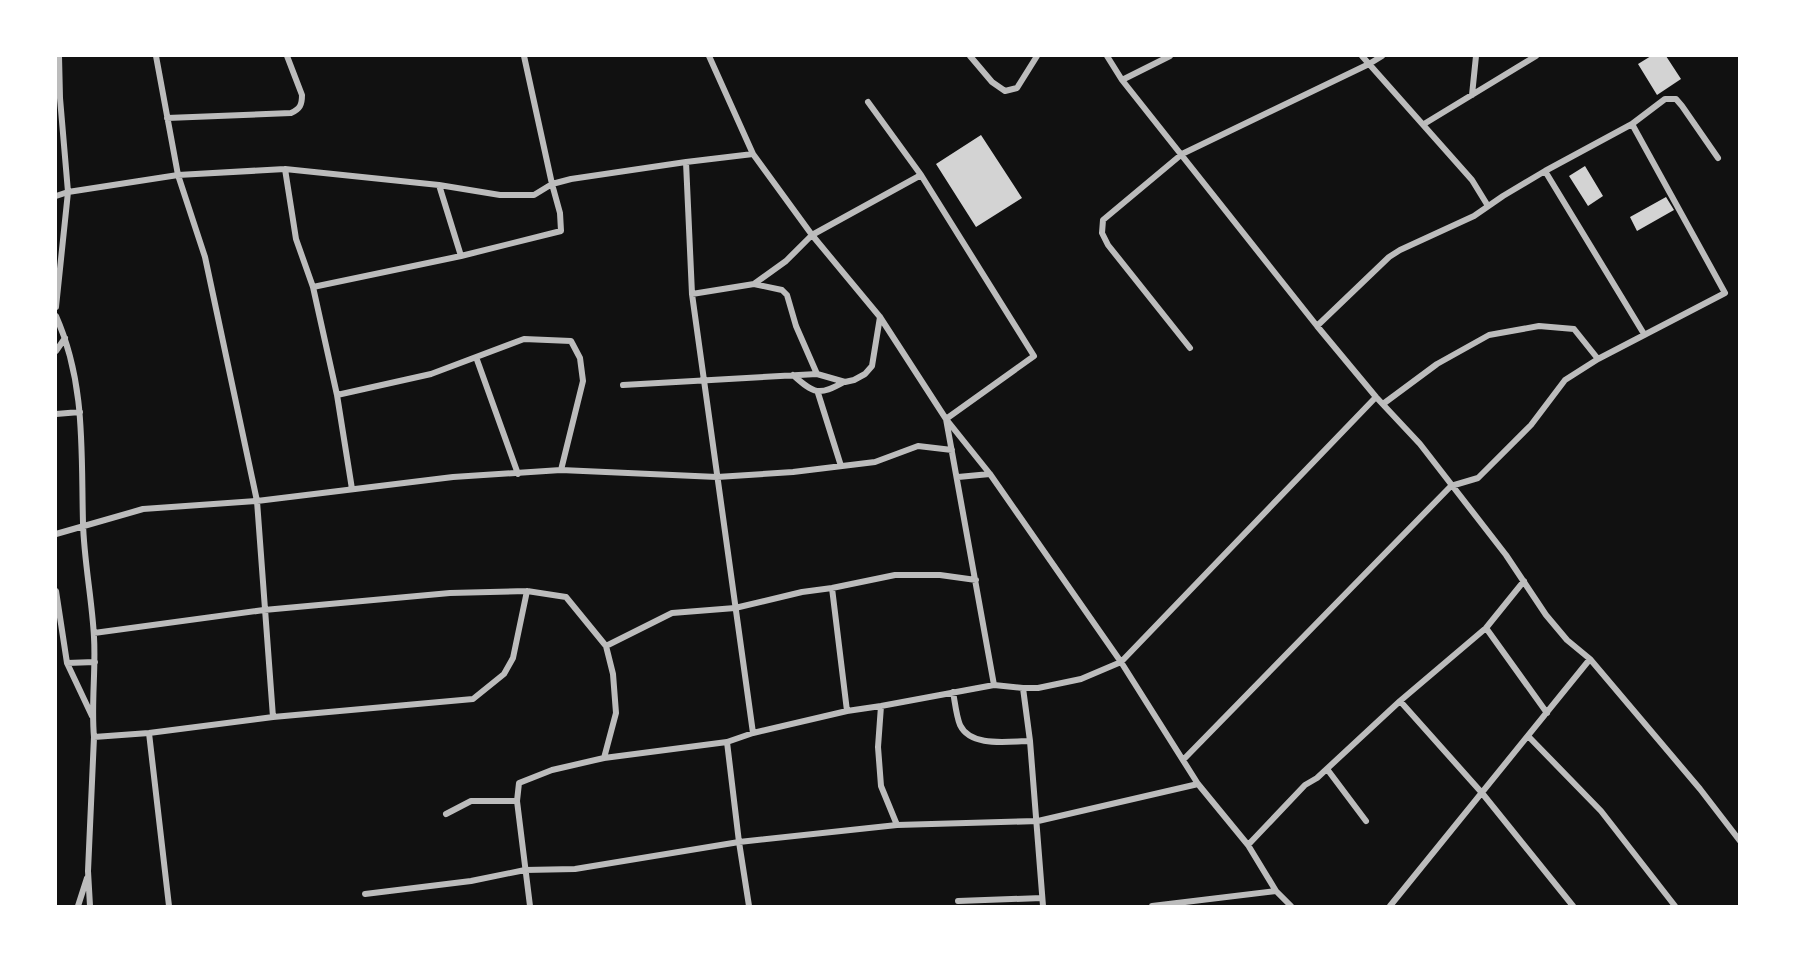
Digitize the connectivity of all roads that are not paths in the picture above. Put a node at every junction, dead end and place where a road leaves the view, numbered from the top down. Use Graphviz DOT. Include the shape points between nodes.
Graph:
graph roads {
  1 [pos="59,56"];
  2 [pos="156,56"];
  3 [pos="287,56"];
  4 [pos="524,56"];
  5 [pos="709,56"];
  6 [pos="970,56"];
  7 [pos="1036,56"];
  8 [pos="1107,56"];
  9 [pos="1170,56"];
  10 [pos="1362,56"];
  11 [pos="1382,56"];
  12 [pos="1476,56"];
  13 [pos="1536,56"];
  14 [pos="1369,64"];
  15 [pos="1122,80"];
  16 [pos="1472,95"];
  17 [pos="58,96"];
  18 [pos="868,102"];
  19 [pos="167,118"];
  20 [pos="1424,124"];
  21 [pos="1632,124"];
  22 [pos="753,154"];
  23 [pos="1182,154"];
  24 [pos="1718,158"];
  25 [pos="686,162"];
  26 [pos="285,169"];
  27 [pos="1545,171"];
  28 [pos="178,175"];
  29 [pos="921,175"];
  30 [pos="552,184"];
  31 [pos="438,185"];
  32 [pos="68,192"];
  33 [pos="56,196"];
  34 [pos="1488,206"];
  35 [pos="812,235"];
  36 [pos="460,256"];
  37 [pos="754,284"];
  38 [pos="313,287"];
  39 [pos="692,294"];
  40 [pos="56,307"];
  41 [pos="56,316"];
  42 [pos="880,317"];
  43 [pos="1317,327"];
  44 [pos="1644,334"];
  45 [pos="65,338"];
  46 [pos="1190,348"];
  47 [pos="56,351"];
  48 [pos="476,357"];
  49 [pos="1598,359"];
  50 [pos="817,374"];
  51 [pos="793,375"];
  52 [pos="703,379"];
  53 [pos="844,382"];
  54 [pos="623,385"];
  55 [pos="818,393"];
  56 [pos="337,395"];
  57 [pos="1376,397"];
  58 [pos="1383,404"];
  59 [pos="80,412"];
  60 [pos="56,414"];
  61 [pos="946,419"];
  62 [pos="952,450"];
  63 [pos="841,466"];
  64 [pos="561,471"];
  65 [pos="518,474"];
  66 [pos="990,474"];
  67 [pos="717,477"];
  68 [pos="958,477"];
  69 [pos="1451,486"];
  70 [pos="351,489"];
  71 [pos="257,501"];
  72 [pos="83,526"];
  73 [pos="56,534"];
  74 [pos="976,580"];
  75 [pos="1524,581"];
  76 [pos="832,588"];
  77 [pos="56,591"];
  78 [pos="527,591"];
  79 [pos="735,608"];
  80 [pos="264,610"];
  81 [pos="1486,628"];
  82 [pos="94,633"];
  83 [pos="606,646"];
  84 [pos="1590,659"];
  85 [pos="95,662"];
  86 [pos="1121,662"];
  87 [pos="67,663"];
  88 [pos="994,685"];
  89 [pos="1023,688"];
  90 [pos="953,692"];
  91 [pos="1400,701"];
  92 [pos="881,706"];
  93 [pos="847,711"];
  94 [pos="1547,713"];
  95 [pos="92,717"];
  96 [pos="273,717"];
  97 [pos="149,733"];
  98 [pos="753,733"];
  99 [pos="1528,736"];
  100 [pos="94,737"];
  101 [pos="1030,741"];
  102 [pos="727,742"];
  103 [pos="604,758"];
  104 [pos="1183,760"];
  105 [pos="1327,769"];
  106 [pos="1198,784"];
  107 [pos="1482,793"];
  108 [pos="517,801"];
  109 [pos="446,814"];
  110 [pos="1038,820"];
  111 [pos="1366,821"];
  112 [pos="897,825"];
  113 [pos="1740,841"];
  114 [pos="738,842"];
  115 [pos="1248,845"];
  116 [pos="525,870"];
  117 [pos="88,872"];
  118 [pos="1276,891"];
  119 [pos="365,894"];
  120 [pos="1042,898"];
  121 [pos="958,902"];
  122 [pos="78,906"];
  123 [pos="90,906"];
  124 [pos="169,906"];
  125 [pos="530,906"];
  126 [pos="749,906"];
  127 [pos="1043,906"];
  128 [pos="1152,906"];
  129 [pos="1291,906"];
  130 [pos="1390,906"];
  131 [pos="1573,906"];
  132 [pos="1675,906"];
  1 -- 17 [label="street"];
  2 -- 19 [label="street"];
  3 -- 19 [label="street" via="302,95 299,109 291,113"];
  4 -- 30 [label="street"];
  5 -- 22 [label="street"];
  6 -- 7 [label="street" via="1005,91 1017,88"];
  8 -- 15 [label="street"];
  9 -- 15 [label="street"];
  10 -- 14 [label="street"];
  11 -- 14 [label="street"];
  12 -- 16 [label="street"];
  13 -- 16 [label="street"];
  14 -- 20 [label="street"];
  14 -- 23 [label="street"];
  15 -- 23 [label="street"];
  16 -- 20 [label="street"];
  17 -- 32 [label="street"];
  18 -- 29 [label="street"];
  19 -- 28 [label="street"];
  20 -- 34 [label="street" via="1472,180"];
  21 -- 24 [label="street" via="1665,99 1676,99"];
  21 -- 27 [label="street"];
  21 -- 44 [label="street" via="1725,293"];
  22 -- 25 [label="street"];
  22 -- 35 [label="street"];
  23 -- 43 [label="street"];
  23 -- 46 [label="street" via="1103,220 1102,233"];
  25 -- 30 [label="street"];
  25 -- 39 [label="street"];
  26 -- 28 [label="street"];
  26 -- 31 [label="street"];
  26 -- 38 [label="street" via="296,239"];
  27 -- 34 [label="street"];
  27 -- 44 [label="street"];
  28 -- 32 [label="street"];
  28 -- 71 [label="street" via="205,257"];
  29 -- 35 [label="street"];
  29 -- 61 [label="street" via="1034,356"];
  30 -- 31 [label="street" via="534,195 500,195"];
  30 -- 36 [label="street" via="561,231"];
  31 -- 36 [label="street"];
  32 -- 33 [label="street"];
  32 -- 40 [label="street"];
  34 -- 43 [label="street" via="1389,257"];
  35 -- 37 [label="street" via="786,261"];
  35 -- 42 [label="street"];
  36 -- 38 [label="street"];
  37 -- 39 [label="street"];
  37 -- 50 [label="street" via="782,290 787,295"];
  38 -- 56 [label="street"];
  39 -- 52 [label="street"];
  41 -- 45 [label="street"];
  42 -- 53 [label="street" via="872,366 866,374"];
  42 -- 61 [label="street"];
  43 -- 57 [label="street"];
  44 -- 49 [label="street"];
  45 -- 47 [label="street"];
  45 -- 59 [label="street"];
  48 -- 56 [label="street" via="431,374"];
  48 -- 64 [label="street" via="524,339 571,341 580,358 583,381"];
  48 -- 65 [label="street"];
  49 -- 58 [label="street" via="1574,329 1539,326 1489,334 1437,364"];
  49 -- 69 [label="street" via="1565,380 1531,425 1479,478"];
  50 -- 51 [label="street"];
  50 -- 53 [label="street"];
  51 -- 52 [label="street"];
  51 -- 55 [label="street"];
  52 -- 54 [label="street"];
  52 -- 67 [label="street"];
  53 -- 55 [label="street"];
  55 -- 63 [label="street"];
  56 -- 70 [label="street"];
  57 -- 58 [label="street"];
  57 -- 86 [label="street"];
  58 -- 69 [label="street"];
  59 -- 60 [label="street"];
  59 -- 72 [label="street"];
  61 -- 62 [label="street"];
  61 -- 66 [label="street"];
  62 -- 63 [label="street" via="918,446 884,460"];
  62 -- 68 [label="street"];
  63 -- 67 [label="street"];
  64 -- 65 [label="street"];
  64 -- 67 [label="street"];
  65 -- 70 [label="street"];
  66 -- 68 [label="street"];
  66 -- 86 [label="street"];
  67 -- 79 [label="street"];
  68 -- 74 [label="street"];
  69 -- 75 [label="street"];
  69 -- 104 [label="street"];
  70 -- 71 [label="street"];
  71 -- 72 [label="street" via="143,509"];
  71 -- 80 [label="street"];
  72 -- 73 [label="street"];
  72 -- 82 [label="street"];
  74 -- 76 [label="street" via="896,575"];
  74 -- 88 [label="street"];
  75 -- 81 [label="street"];
  75 -- 84 [label="street" via="1546,615"];
  76 -- 79 [label="street"];
  76 -- 93 [label="street"];
  77 -- 87 [label="street"];
  78 -- 80 [label="street" via="450,593"];
  78 -- 83 [label="street" via="566,597"];
  78 -- 96 [label="street" via="513,658 504,674 473,699"];
  79 -- 83 [label="street" via="672,613"];
  79 -- 98 [label="street"];
  80 -- 82 [label="street"];
  80 -- 96 [label="street"];
  81 -- 91 [label="street"];
  81 -- 94 [label="street"];
  82 -- 85 [label="street"];
  83 -- 103 [label="street" via="616,713"];
  84 -- 94 [label="street"];
  84 -- 113 [label="street"];
  85 -- 87 [label="street"];
  85 -- 95 [label="street"];
  86 -- 89 [label="street" via="1081,679"];
  86 -- 104 [label="street"];
  87 -- 95 [label="street"];
  88 -- 89 [label="street"];
  88 -- 90 [label="street"];
  89 -- 101 [label="street"];
  90 -- 92 [label="street"];
  90 -- 101 [label="street" via="960,724 970,736 980,741"];
  91 -- 105 [label="street"];
  91 -- 107 [label="street"];
  92 -- 93 [label="street"];
  92 -- 112 [label="street" via="881,786"];
  93 -- 98 [label="street"];
  94 -- 99 [label="street"];
  95 -- 100 [label="street"];
  96 -- 97 [label="street"];
  97 -- 100 [label="street"];
  97 -- 124 [label="street"];
  98 -- 102 [label="street"];
  99 -- 107 [label="street"];
  99 -- 132 [label="street" via="1601,811"];
  100 -- 117 [label="street"];
  101 -- 110 [label="street"];
  102 -- 103 [label="street"];
  102 -- 114 [label="street"];
  103 -- 108 [label="street" via="552,770 519,783"];
  104 -- 106 [label="street"];
  105 -- 111 [label="street"];
  105 -- 115 [label="street" via="1305,785"];
  106 -- 110 [label="street"];
  106 -- 115 [label="street"];
  107 -- 130 [label="street"];
  107 -- 131 [label="street"];
  108 -- 109 [label="street" via="471,801"];
  108 -- 116 [label="street"];
  110 -- 112 [label="street"];
  110 -- 120 [label="street"];
  112 -- 114 [label="street"];
  114 -- 116 [label="street" via="575,869"];
  114 -- 126 [label="street"];
  115 -- 118 [label="street"];
  116 -- 119 [label="street"];
  116 -- 125 [label="street"];
  117 -- 122 [label="street"];
  117 -- 123 [label="street"];
  118 -- 128 [label="street"];
  118 -- 129 [label="street"];
  120 -- 121 [label="street"];
  120 -- 127 [label="street"];
}
